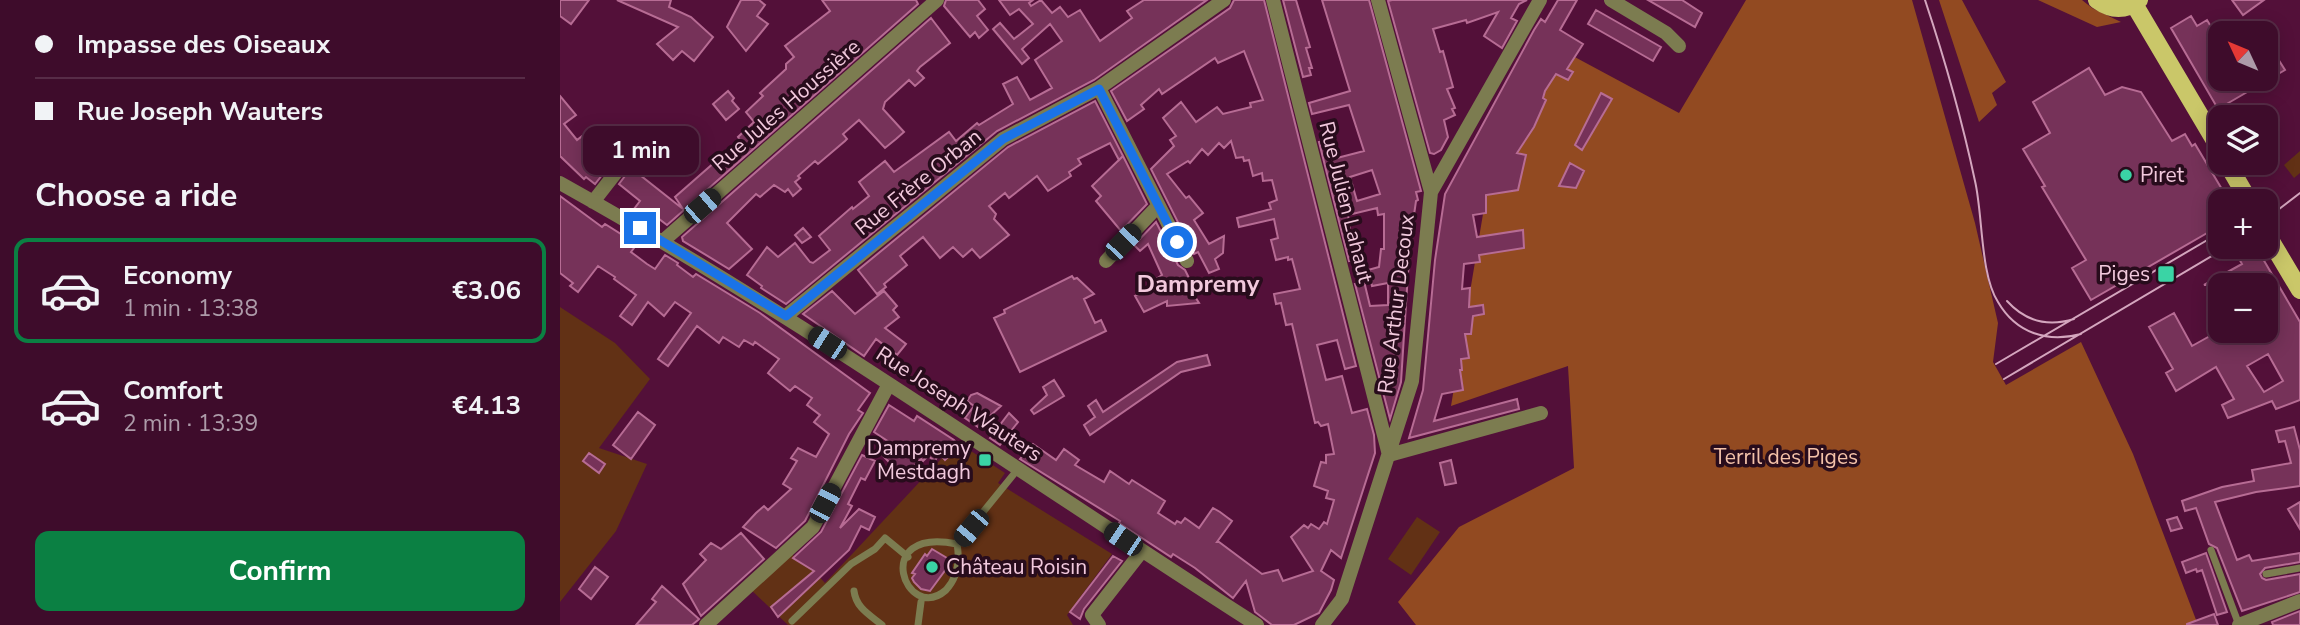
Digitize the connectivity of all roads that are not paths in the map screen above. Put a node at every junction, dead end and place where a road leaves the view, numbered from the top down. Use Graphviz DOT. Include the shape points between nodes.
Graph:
graph roads {
  1 [pos="937,0"];
  2 [pos="1224,0"];
  3 [pos="1273,0"];
  4 [pos="1378,0"];
  5 [pos="1540,0"];
  6 [pos="1611,0"];
  7 [pos="2097,0"];
  8 [pos="2137,2"];
  9 [pos="1679,46"];
  10 [pos="1099,89"];
  11 [pos="2208,128"];
  12 [pos="642,139"];
  13 [pos="560,183"];
  14 [pos="1431,192"];
  15 [pos="593,201"];
  16 [pos="1158,206"];
  17 [pos="663,241"];
  18 [pos="2278,253"];
  19 [pos="1106,261"];
  20 [pos="1187,261"];
  21 [pos="2300,290"];
  22 [pos="786,316"];
  23 [pos="889,384"];
  24 [pos="1541,413"];
  25 [pos="1389,455"];
  26 [pos="1018,468"];
  27 [pos="957,544"];
  28 [pos="2211,550"];
  29 [pos="1142,551"];
  30 [pos="908,556"];
  31 [pos="2300,568"];
  32 [pos="2266,574"];
  33 [pos="854,591"];
  34 [pos="2300,601"];
  35 [pos="921,602"];
  36 [pos="792,621"];
  37 [pos="706,625"];
  38 [pos="882,625"];
  39 [pos="918,625"];
  40 [pos="1099,625"];
  41 [pos="1258,625"];
  42 [pos="1322,625"];
  43 [pos="2239,625"];
  1 -- 17 [label="street, Rue Jules Houssière"];
  2 -- 10 [label="street, Rue Frère Orban"];
  3 -- 25 [label="street, Rue Julien Lahaut"];
  4 -- 14 [label="street"];
  5 -- 14 [label="street, Rue Arthur Decoux"];
  6 -- 9 [label="street"];
  7 -- 8 [label="main road" via="2117,8"];
  8 -- 11 [label="main road"];
  10 -- 16 [label="street"];
  10 -- 22 [label="street, Rue Frère Orban" via="1003,139"];
  12 -- 15 [label="street"];
  13 -- 15 [label="street, Rue Joseph Wauters"];
  14 -- 25 [label="street, Rue Arthur Decoux" via="1412,381"];
  15 -- 17 [label="street, Rue Joseph Wauters"];
  16 -- 19 [label="street"];
  16 -- 20 [label="street"];
  17 -- 22 [label="street, Rue Joseph Wauters"];
  18 -- 21 [label="main road"];
  22 -- 23 [label="street, Rue Joseph Wauters"];
  23 -- 26 [label="street, Rue Joseph Wauters"];
  23 -- 37 [label="street" via="813,527"];
  24 -- 25 [label="street"];
  25 -- 42 [label="street, Rue Arthur Decoux" via="1342,599"];
  26 -- 27 [label="lane"];
  26 -- 29 [label="street, Rue Joseph Wauters"];
  27 -- 30 [label="lane" via="932,541"];
  27 -- 35 [label="lane" via="958,567 948,589 931,602"];
  28 -- 43 [label="lane"];
  29 -- 40 [label="street" via="1092,615"];
  29 -- 41 [label="street, Rue Joseph Wauters"];
  30 -- 35 [label="lane" via="903,567 905,588"];
  30 -- 36 [label="lane" via="885,538"];
  31 -- 32 [label="lane"];
  33 -- 38 [label="lane" via="863,610"];
  34 -- 43 [label="street"];
  35 -- 39 [label="lane"];
}
